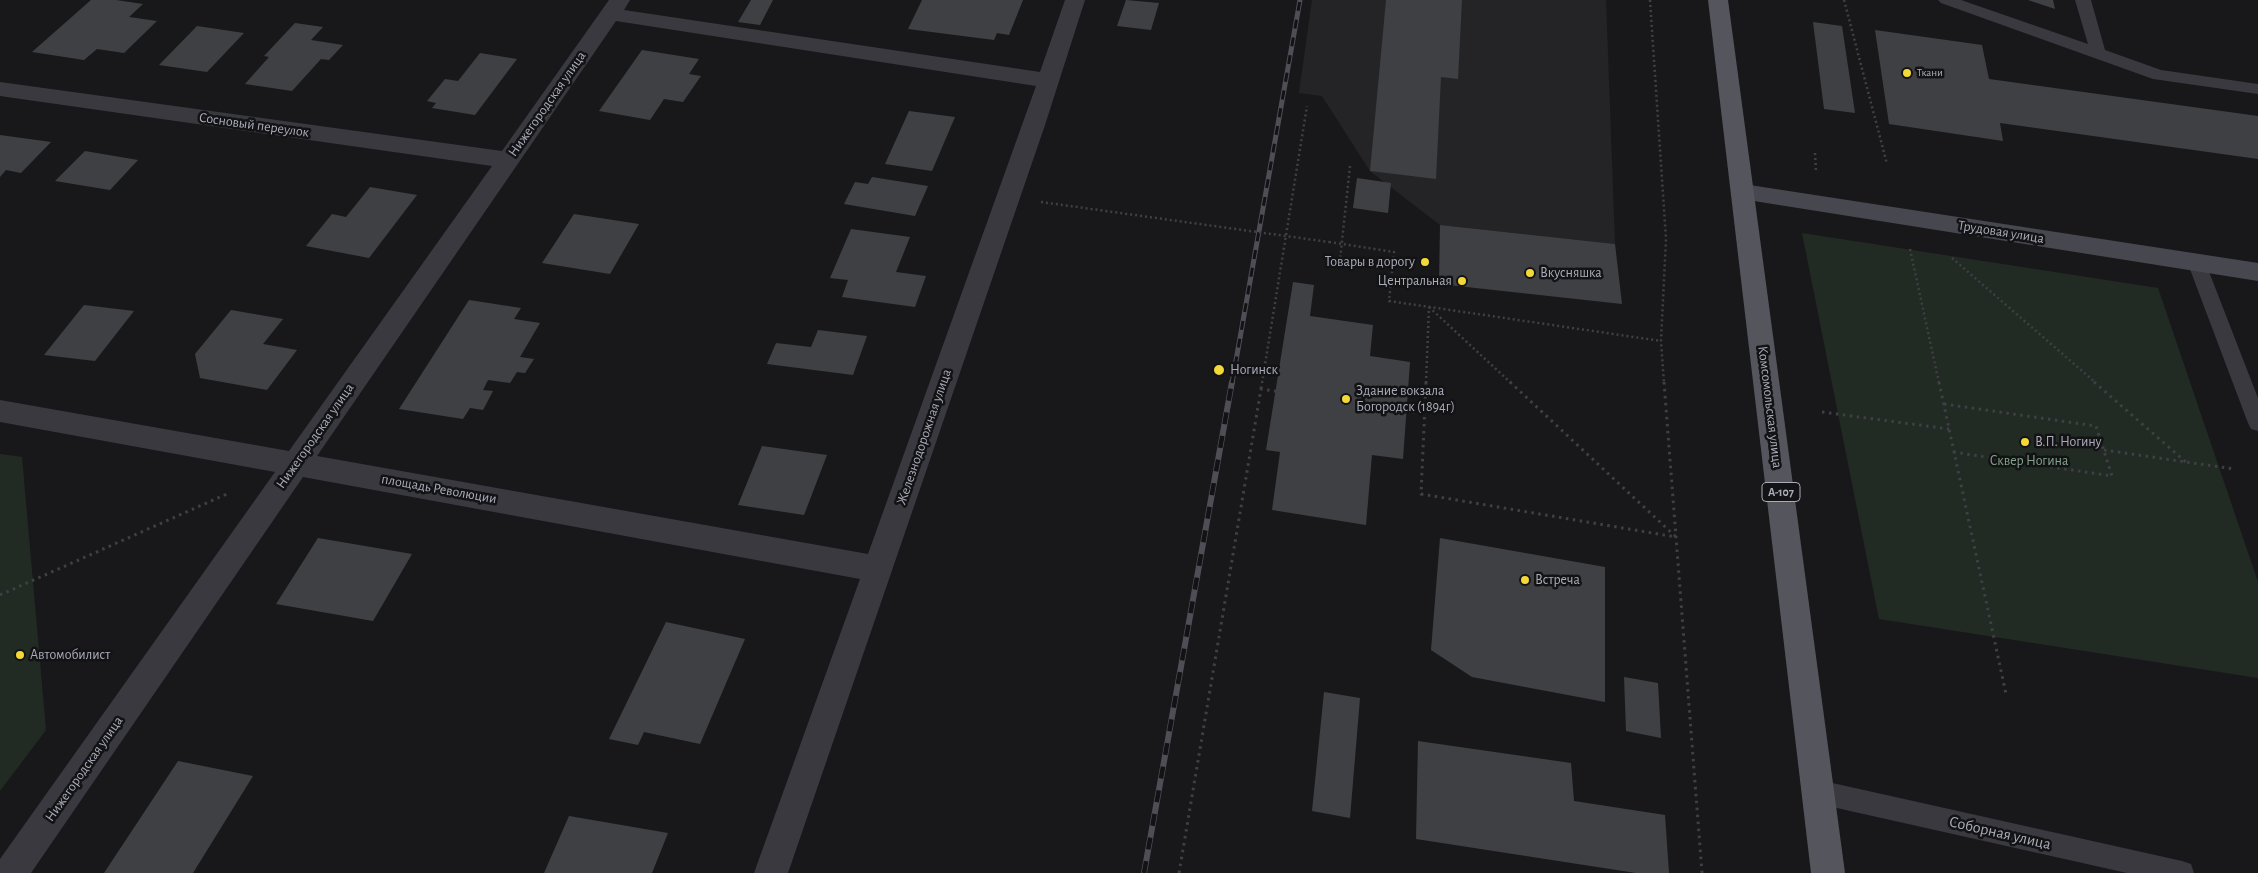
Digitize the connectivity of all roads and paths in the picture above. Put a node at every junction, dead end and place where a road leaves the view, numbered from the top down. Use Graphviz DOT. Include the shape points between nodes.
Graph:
graph roads {
  1 [pos="1075,0"];
  2 [pos="1650,0"];
  3 [pos="1718,0"];
  4 [pos="1844,0"];
  5 [pos="1946,0"];
  6 [pos="2083,0"];
  7 [pos="615,7"];
  8 [pos="2098,53"];
  9 [pos="1049,81"];
  10 [pos="0,89"];
  11 [pos="2258,89"];
  12 [pos="1307,106"];
  13 [pos="507,160"];
  14 [pos="1887,164"];
  15 [pos="1350,166"];
  16 [pos="1743,192"];
  17 [pos="1042,202"];
  18 [pos="1908,242"];
  19 [pos="1945,253"];
  20 [pos="2197,264"];
  21 [pos="1392,268"];
  22 [pos="2258,272"];
  23 [pos="1429,307"];
  24 [pos="1661,341"];
  25 [pos="1261,389"];
  26 [pos="1944,404"];
  27 [pos="0,411"];
  28 [pos="1822,412"];
  29 [pos="1425,414"];
  30 [pos="2258,423"];
  31 [pos="1949,429"];
  32 [pos="2104,450"];
  33 [pos="1954,452"];
  34 [pos="2187,463"];
  35 [pos="296,464"];
  36 [pos="2234,469"];
  37 [pos="232,492"];
  38 [pos="1676,536"];
  39 [pos="877,569"];
  40 [pos="0,595"];
  41 [pos="2006,694"];
  42 [pos="1818,792"];
  43 [pos="11,873"];
  44 [pos="771,873"];
  45 [pos="1179,873"];
  46 [pos="1702,873"];
  47 [pos="1828,873"];
  48 [pos="2182,873"];
  1 -- 9 [label="street, Железнодорожная улица"];
  2 -- 24 [label="path" via="1666,239"];
  3 -- 16 [label="main road, Комсомольская улица / А-107"];
  4 -- 14 [label="path"];
  5 -- 8 [label="lane"];
  6 -- 8 [label="lane"];
  7 -- 9 [label="street"];
  7 -- 13 [label="street, Нижегородская улица"];
  8 -- 11 [label="lane" via="2159,76"];
  9 -- 39 [label="street, Железнодорожная улица"];
  10 -- 13 [label="street, Сосновый переулок"];
  12 -- 25 [label="path"];
  13 -- 35 [label="street, Нижегородская улица"];
  15 -- 21 [label="path" via="1340,260"];
  16 -- 20 [label="street, Трудовая улица"];
  16 -- 42 [label="main road, Комсомольская улица / А-107"];
  17 -- 21 [label="path, bridge" via="1394,252"];
  18 -- 26 [label="path"];
  19 -- 34 [label="path"];
  20 -- 22 [label="street, Трудовая улица"];
  20 -- 30 [label="lane"];
  21 -- 23 [label="path" via="1389,301"];
  23 -- 24 [label="path"];
  23 -- 29 [label="path"];
  23 -- 38 [label="path"];
  24 -- 38 [label="path"];
  25 -- 29 [label="path"];
  25 -- 45 [label="path"];
  26 -- 31 [label="path"];
  26 -- 32 [label="path" via="2096,426"];
  27 -- 35 [label="street, площадь Революции"];
  28 -- 31 [label="path"];
  29 -- 38 [label="path" via="1421,494"];
  31 -- 33 [label="path"];
  32 -- 33 [label="path" via="2112,476"];
  32 -- 34 [label="path"];
  33 -- 41 [label="path"];
  34 -- 36 [label="path"];
  35 -- 39 [label="street, площадь Революции"];
  35 -- 43 [label="street, Нижегородская улица"];
  37 -- 40 [label="path"];
  38 -- 46 [label="path"];
  39 -- 44 [label="street, Железнодорожная улица"];
  42 -- 47 [label="main road, Комсомольская улица / А-107"];
  42 -- 48 [label="lane, Соборная улица"];
}
